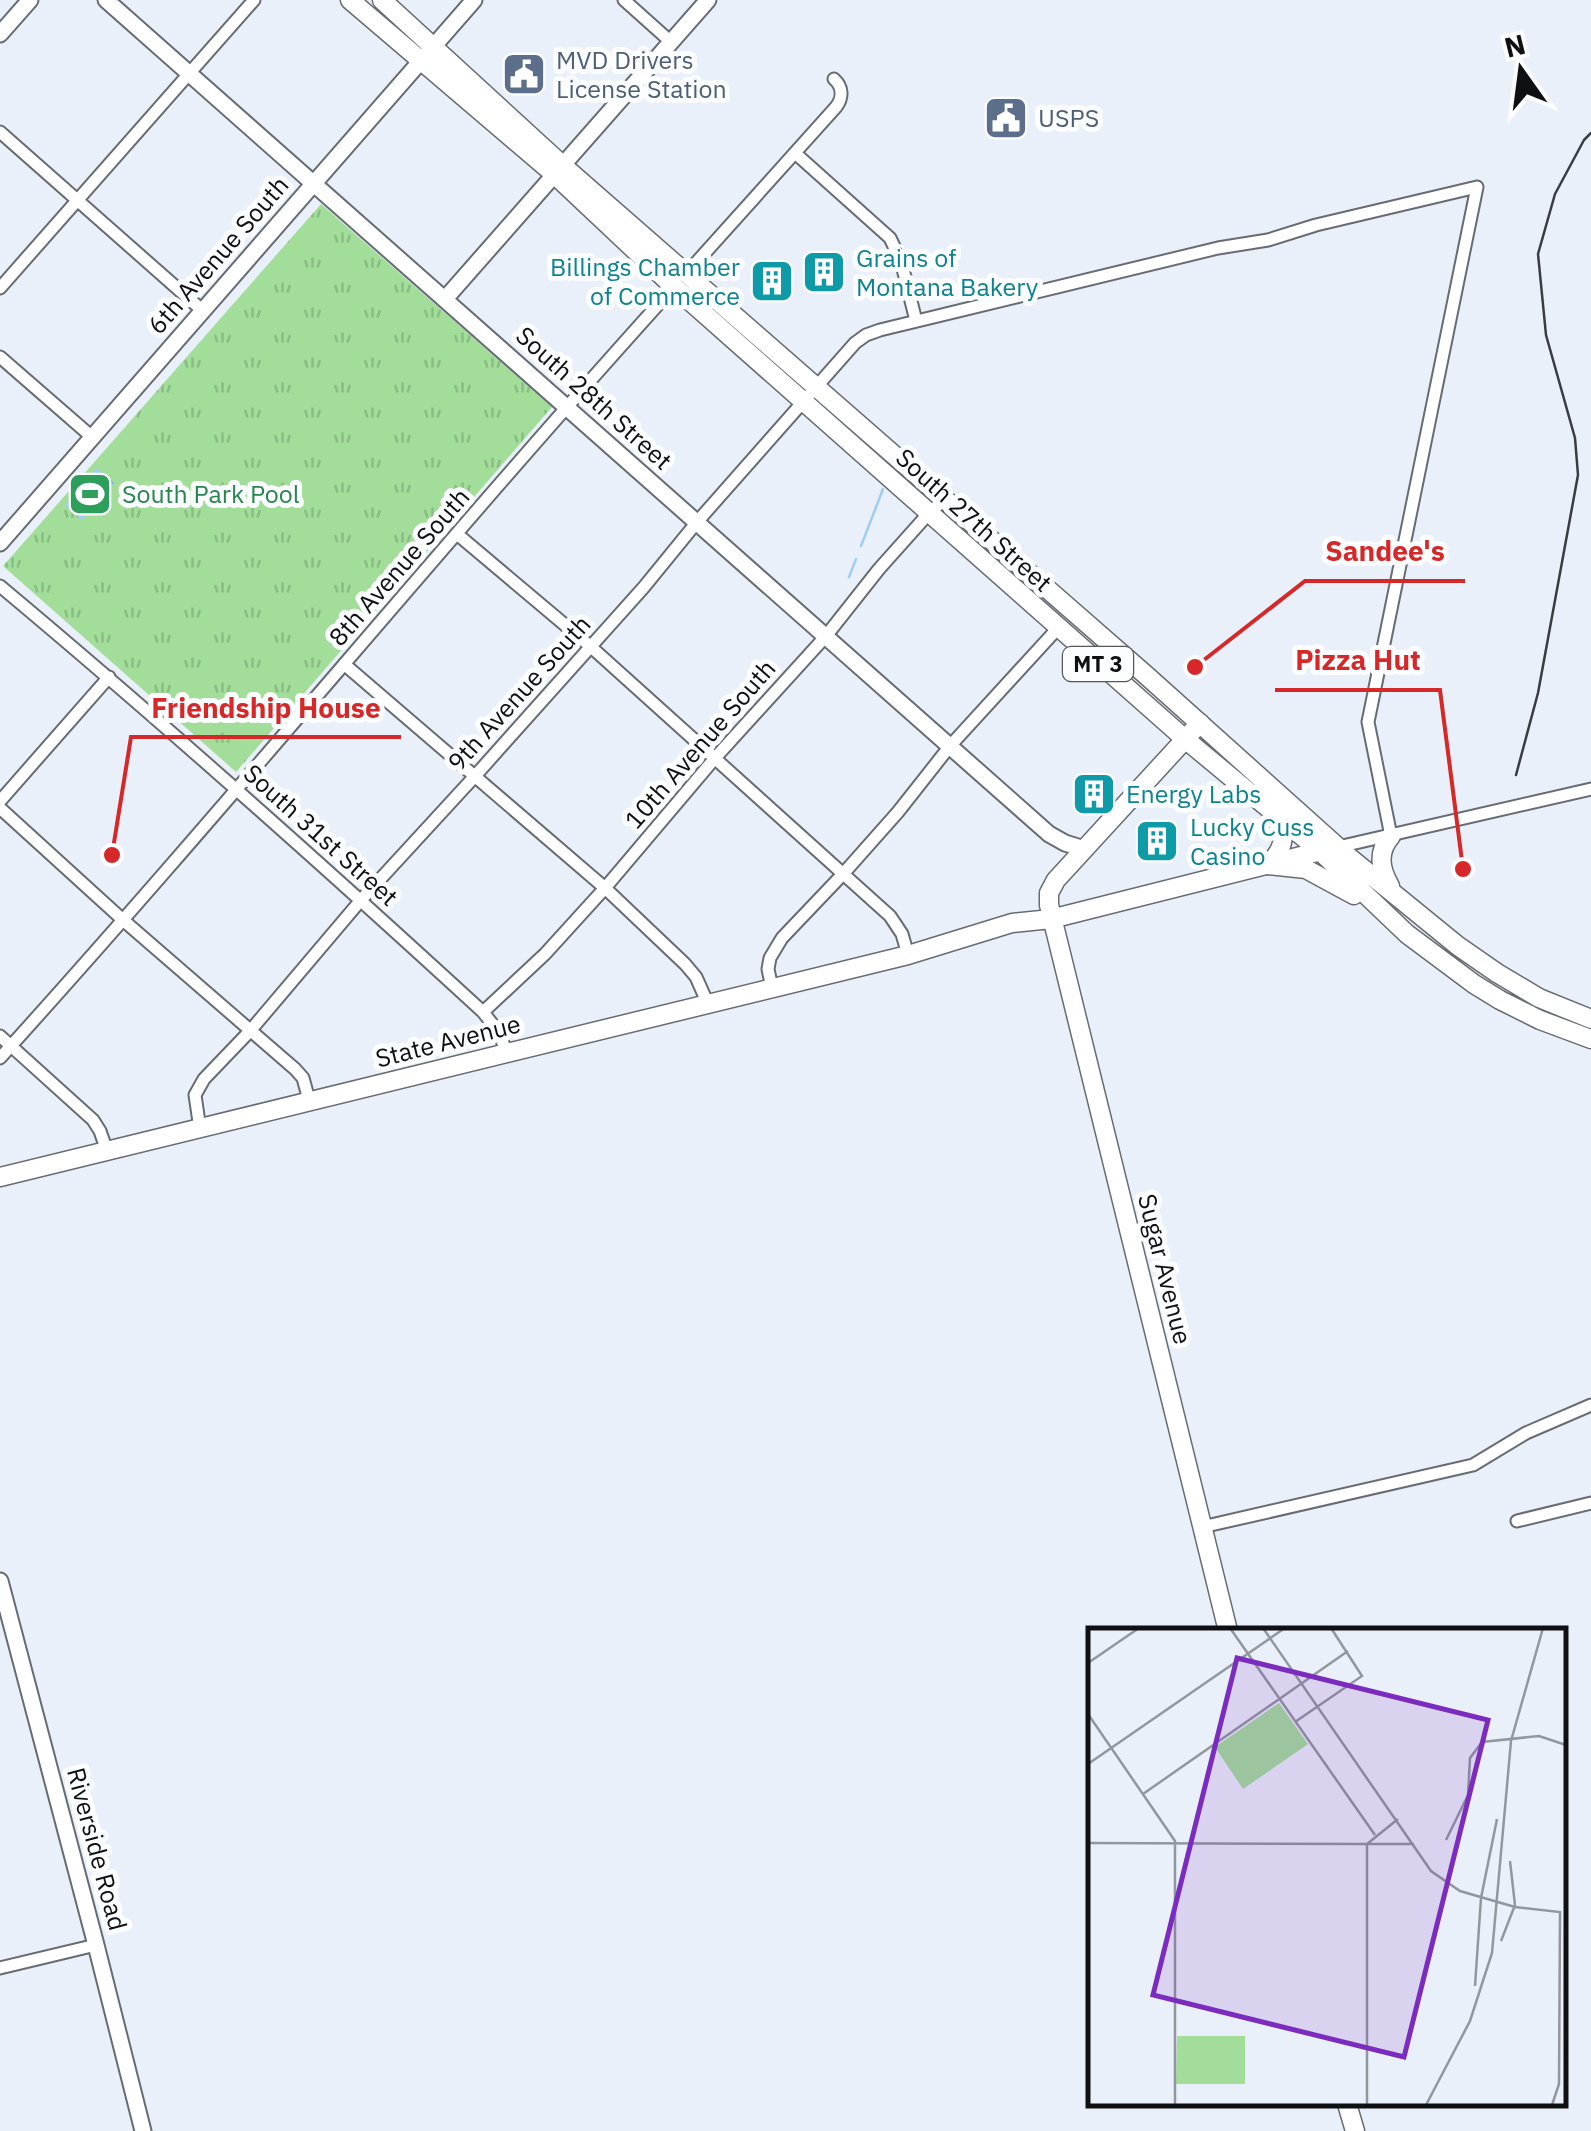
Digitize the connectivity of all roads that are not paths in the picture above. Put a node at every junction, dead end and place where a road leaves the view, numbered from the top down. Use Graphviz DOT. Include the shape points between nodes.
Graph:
graph roads {
  1 [pos="30,0"];
  2 [pos="106,0"];
  3 [pos="254,0"];
  4 [pos="350,0"];
  5 [pos="382,0"];
  6 [pos="474,0"];
  7 [pos="624,0"];
  8 [pos="708,0"];
  9 [pos="0,34"];
  10 [pos="672,42"];
  11 [pos="434,46"];
  12 [pos="420,61"];
  13 [pos="190,74"];
  14 [pos="834,79"];
  15 [pos="0,132"];
  16 [pos="795,153"];
  17 [pos="558,169"];
  18 [pos="314,183"];
  19 [pos="78,201"];
  20 [pos="680,281"];
  21 [pos="0,288"];
  22 [pos="444,299"];
  23 [pos="202,311"];
  24 [pos="916,321"];
  25 [pos="0,357"];
  26 [pos="810,395"];
  27 [pos="567,407"];
  28 [pos="92,437"];
  29 [pos="944,500"];
  30 [pos="930,513"];
  31 [pos="697,522"];
  32 [pos="457,534"];
  33 [pos="0,543"];
  34 [pos="0,586"];
  35 [pos="1058,628"];
  36 [pos="826,636"];
  37 [pos="590,646"];
  38 [pos="344,664"];
  39 [pos="109,677"];
  40 [pos="1200,723"];
  41 [pos="1185,740"];
  42 [pos="950,746"];
  43 [pos="715,758"];
  44 [pos="475,776"];
  45 [pos="1591,788"];
  46 [pos="237,790"];
  47 [pos="0,804"];
  48 [pos="1271,811"];
  49 [pos="1049,834"];
  50 [pos="1390,836"];
  51 [pos="1084,848"];
  52 [pos="1329,849"];
  53 [pos="1266,864"];
  54 [pos="1064,870"];
  55 [pos="843,874"];
  56 [pos="606,888"];
  57 [pos="1399,898"];
  58 [pos="361,900"];
  59 [pos="1391,918"];
  60 [pos="1051,919"];
  61 [pos="122,920"];
  62 [pos="908,955"];
  63 [pos="772,988"];
  64 [pos="708,1004"];
  65 [pos="483,1012"];
  66 [pos="1591,1020"];
  67 [pos="250,1031"];
  68 [pos="0,1036"];
  69 [pos="1591,1038"];
  70 [pos="11,1046"];
  71 [pos="506,1052"];
  72 [pos="0,1058"];
  73 [pos="309,1100"];
  74 [pos="200,1128"];
  75 [pos="107,1152"];
  76 [pos="0,1177"];
  77 [pos="1591,1406"];
  78 [pos="1591,1503"];
  79 [pos="1517,1520"];
  80 [pos="1202,1526"];
  81 [pos="0,1581"];
  82 [pos="1227,1628"];
  83 [pos="96,1945"];
  84 [pos="0,1968"];
  85 [pos="1348,2106"];
  86 [pos="143,2131"];
  87 [pos="1354,2131"];
  1 -- 9 [label="street"];
  2 -- 13 [label="street, South 28th Street"];
  3 -- 13 [label="street"];
  4 -- 12 [label="main road, South 27th Street"];
  5 -- 11 [label="main road, South 27th Street"];
  6 -- 11 [label="street, 6th Avenue South"];
  7 -- 10 [label="street"];
  8 -- 10 [label="street"];
  10 -- 17 [label="street"];
  11 -- 12 [label="street, 6th Avenue South"];
  11 -- 17 [label="main road, South 27th Street"];
  12 -- 17 [label="main road, South 27th Street"];
  12 -- 18 [label="street, 6th Avenue South"];
  13 -- 18 [label="street, South 28th Street"];
  13 -- 19 [label="street"];
  14 -- 16 [label="street, 8th Avenue South" via="840,102"];
  15 -- 19 [label="street"];
  16 -- 20 [label="street, 8th Avenue South"];
  16 -- 24 [label="street" via="890,238"];
  17 -- 20 [label="main road, South 27th Street"];
  17 -- 22 [label="street"];
  18 -- 22 [label="street, South 28th Street"];
  18 -- 23 [label="street, 6th Avenue South"];
  19 -- 21 [label="street"];
  19 -- 23 [label="street"];
  20 -- 26 [label="main road, South 27th Street"];
  20 -- 27 [label="street, 8th Avenue South"];
  22 -- 27 [label="street, South 28th Street"];
  23 -- 28 [label="street, 6th Avenue South"];
  24 -- 26 [label="street, 9th Avenue South" via="866,336"];
  24 -- 50 [label="street, 9th Avenue South" via="1477,187 1368,722"];
  25 -- 28 [label="street"];
  26 -- 29 [label="main road, South 27th Street"];
  26 -- 30 [label="main road, South 27th Street / MT 3"];
  26 -- 31 [label="street, 9th Avenue South"];
  27 -- 31 [label="street, South 28th Street"];
  27 -- 32 [label="street, 8th Avenue South"];
  28 -- 33 [label="street, 6th Avenue South"];
  29 -- 30 [label="street, 10th Avenue South"];
  29 -- 40 [label="main road, South 27th Street"];
  30 -- 35 [label="main road, South 27th Street / MT 3"];
  30 -- 36 [label="street, 10th Avenue South"];
  31 -- 36 [label="street, South 28th Street"];
  31 -- 37 [label="street, 9th Avenue South"];
  32 -- 37 [label="street"];
  32 -- 38 [label="street, 8th Avenue South"];
  34 -- 39 [label="street, South 31st Street"];
  35 -- 41 [label="main road, South 27th Street / MT 3"];
  35 -- 42 [label="street"];
  36 -- 42 [label="street, South 28th Street"];
  36 -- 43 [label="street, 10th Avenue South"];
  37 -- 43 [label="street"];
  37 -- 44 [label="street, 9th Avenue South"];
  38 -- 44 [label="street"];
  38 -- 46 [label="street, 8th Avenue South"];
  39 -- 46 [label="street, South 31st Street"];
  39 -- 47 [label="street"];
  40 -- 41 [label="main road"];
  40 -- 52 [label="main road, South 27th Street"];
  41 -- 48 [label="main road, South 27th Street / MT 3"];
  41 -- 51 [label="main road"];
  42 -- 49 [label="street, South 28th Street"];
  42 -- 55 [label="street"];
  43 -- 55 [label="street"];
  43 -- 56 [label="street, 10th Avenue South"];
  44 -- 56 [label="street"];
  44 -- 58 [label="street, 9th Avenue South"];
  45 -- 50 [label="street"];
  46 -- 58 [label="street, South 31st Street"];
  46 -- 61 [label="street, 8th Avenue South"];
  47 -- 61 [label="street"];
  48 -- 52 [label="main road, South 27th Street / MT 3"];
  48 -- 53 [label="main road" via="1284,839"];
  49 -- 51 [label="street, South 28th Street"];
  49 -- 54 [label="street, South 28th Street"];
  50 -- 52 [label="street"];
  50 -- 57 [label="main road" via="1381,864"];
  51 -- 54 [label="main road"];
  52 -- 53 [label="main road, State Avenue"];
  52 -- 57 [label="main road, South 27th Street / MT 3"];
  52 -- 59 [label="main road, South 27th Street / MT 3"];
  53 -- 59 [label="main road" via="1309,870"];
  53 -- 60 [label="main road, State Avenue"];
  54 -- 60 [label="main road" via="1049,893"];
  55 -- 62 [label="street" via="896,924"];
  55 -- 63 [label="street" via="773,950"];
  56 -- 64 [label="street" via="685,964"];
  56 -- 65 [label="street, 10th Avenue South"];
  57 -- 66 [label="main road, South 27th Street / MT 3" via="1497,973"];
  58 -- 65 [label="street, South 31st Street"];
  58 -- 67 [label="street, 9th Avenue South"];
  59 -- 69 [label="main road, South 27th Street / MT 3" via="1500,1000"];
  60 -- 62 [label="main road, State Avenue" via="1024,932"];
  60 -- 80 [label="main road, Sugar Avenue"];
  61 -- 67 [label="street"];
  61 -- 70 [label="street, 8th Avenue South"];
  62 -- 63 [label="main road, State Avenue"];
  63 -- 64 [label="main road, State Avenue"];
  64 -- 71 [label="main road, State Avenue"];
  65 -- 71 [label="street, South 31st Street"];
  67 -- 73 [label="street" via="303,1078"];
  67 -- 74 [label="street, 9th Avenue South" via="198,1090"];
  68 -- 70 [label="street"];
  70 -- 72 [label="street, 8th Avenue South"];
  70 -- 75 [label="street" via="93,1120"];
  71 -- 73 [label="main road, State Avenue"];
  73 -- 74 [label="main road, State Avenue"];
  74 -- 75 [label="main road, State Avenue"];
  75 -- 76 [label="main road, State Avenue"];
  77 -- 80 [label="street" via="1526,1433 1473,1466"];
  78 -- 79 [label="street"];
  80 -- 82 [label="main road, Sugar Avenue"];
  81 -- 83 [label="street, Riverside Road"];
  83 -- 84 [label="street"];
  83 -- 86 [label="street, Riverside Road"];
  85 -- 87 [label="main road"];
}
